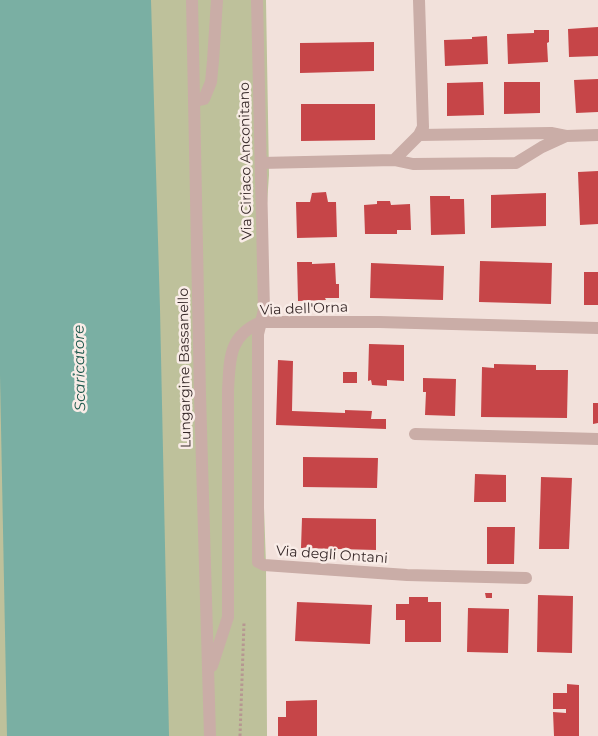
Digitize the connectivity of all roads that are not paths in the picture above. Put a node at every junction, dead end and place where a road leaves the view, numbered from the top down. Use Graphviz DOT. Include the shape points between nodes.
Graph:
graph roads {
  1 [pos="192,0"];
  2 [pos="217,0"];
  3 [pos="257,0"];
  4 [pos="419,0"];
  5 [pos="195,101"];
  6 [pos="419,135"];
  7 [pos="598,135"];
  8 [pos="566,136"];
  9 [pos="394,160"];
  10 [pos="261,162"];
  11 [pos="261,322"];
  12 [pos="598,328"];
  13 [pos="415,434"];
  14 [pos="598,439"];
  15 [pos="526,578"];
  16 [pos="210,676"];
  17 [pos="210,736"];
  1 -- 5 [label="street, Lungargine Bassanello"];
  2 -- 5 [label="street" via="211,82 204,99"];
  3 -- 10 [label="street, Via Ciriaco Anconitano"];
  4 -- 6 [label="street" via="423,126"];
  5 -- 16 [label="street, Lungargine Bassanello" via="200,405"];
  6 -- 8 [label="street" via="551,133"];
  6 -- 9 [label="street"];
  7 -- 8 [label="street"];
  8 -- 9 [label="street" via="516,163 413,164"];
  9 -- 10 [label="street"];
  10 -- 11 [label="street, Via Ciriaco Anconitano" via="264,310"];
  11 -- 12 [label="street, Via dell'Orna"];
  11 -- 15 [label="street, Via degli Ontani" via="258,334 258,562 264,565 407,574"];
  11 -- 16 [label="street, Via dell'Orna" via="242,334 234,345 230,364 228,617"];
  13 -- 14 [label="street"];
  16 -- 17 [label="street, Lungargine Bassanello"];
}
